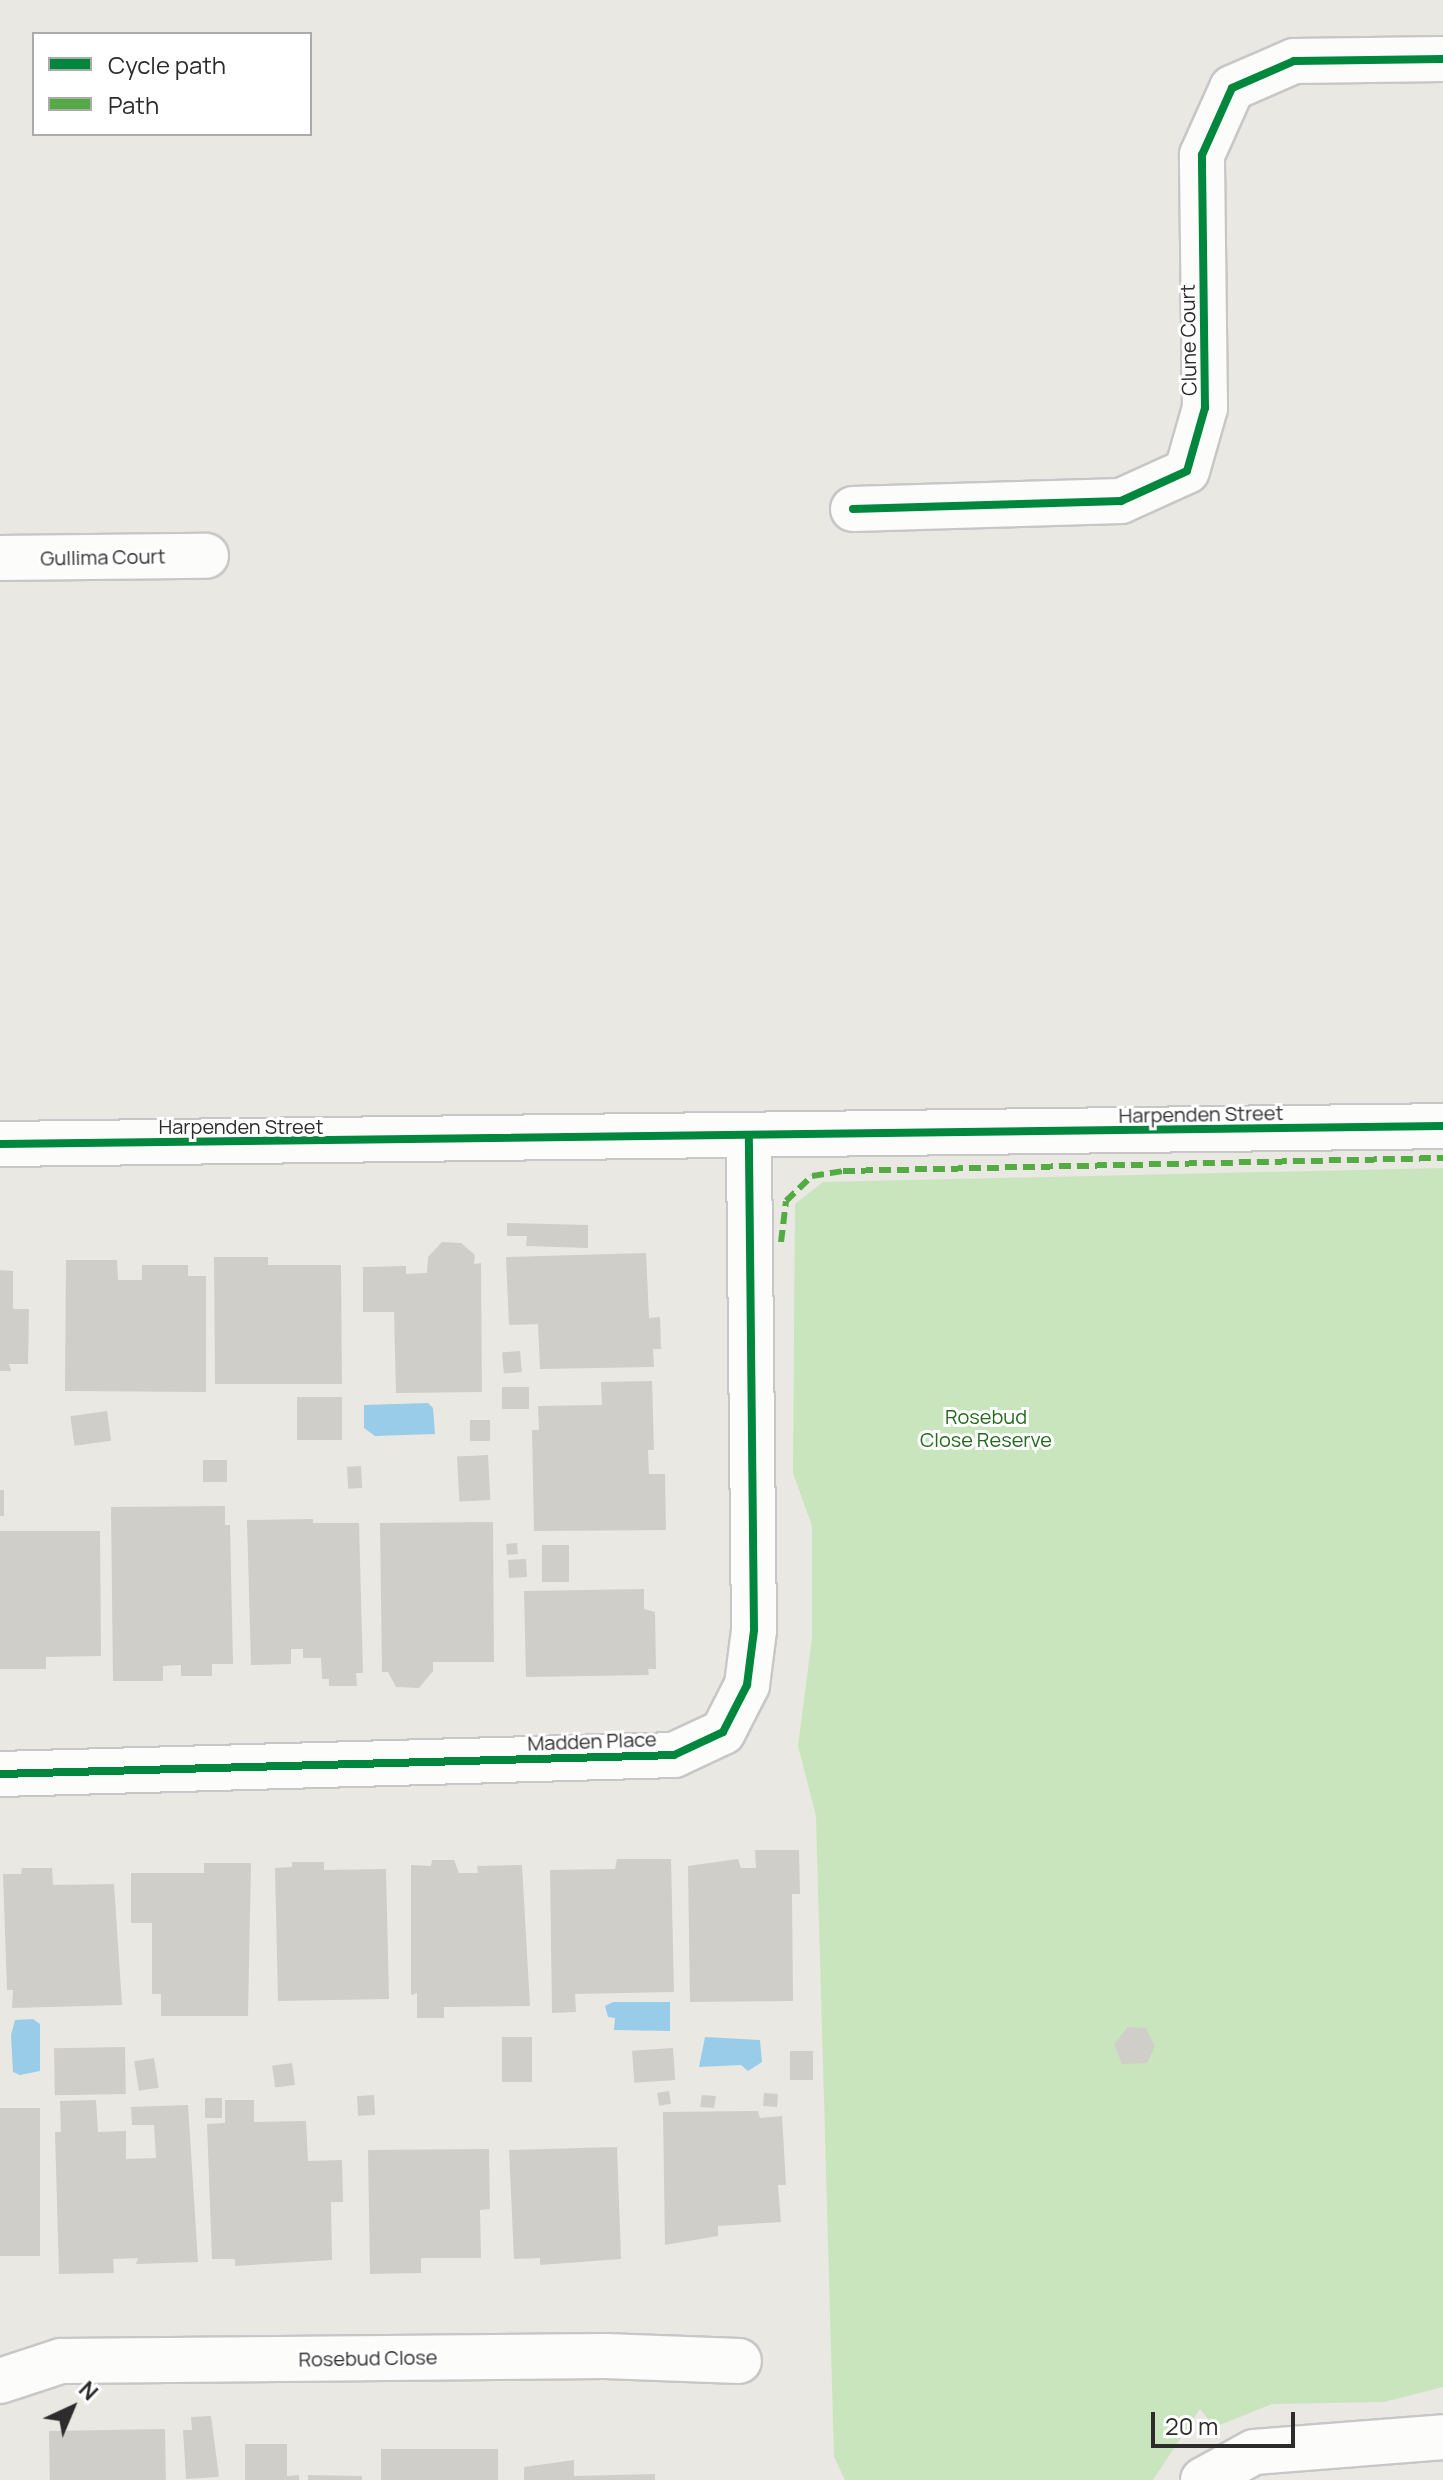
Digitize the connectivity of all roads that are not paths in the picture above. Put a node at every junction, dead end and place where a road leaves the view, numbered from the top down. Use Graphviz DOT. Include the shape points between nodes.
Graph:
graph roads {
  1 [pos="1443,59"];
  2 [pos="853,509"];
  3 [pos="206,556"];
  4 [pos="0,558"];
  5 [pos="1443,1126"];
  6 [pos="749,1138"];
  7 [pos="0,1144"];
  8 [pos="0,1774"];
  9 [pos="739,2361"];
  10 [pos="0,2381"];
  11 [pos="1443,2437"];
  12 [pos="1203,2480"];
  1 -- 2 [label="street, Clune Court" via="1294,61 1232,88 1202,155 1205,408 1187,471 1121,501"];
  3 -- 4 [label="street, Gullima Court"];
  5 -- 6 [label="street, Harpenden Street"];
  6 -- 7 [label="street, Harpenden Street"];
  6 -- 8 [label="street, Madden Place" via="754,1630 747,1685 723,1732 674,1755"];
  9 -- 10 [label="street, Rosebud Close" via="605,2356 61,2361"];
  11 -- 12 [label="street" via="1254,2452"];
}
